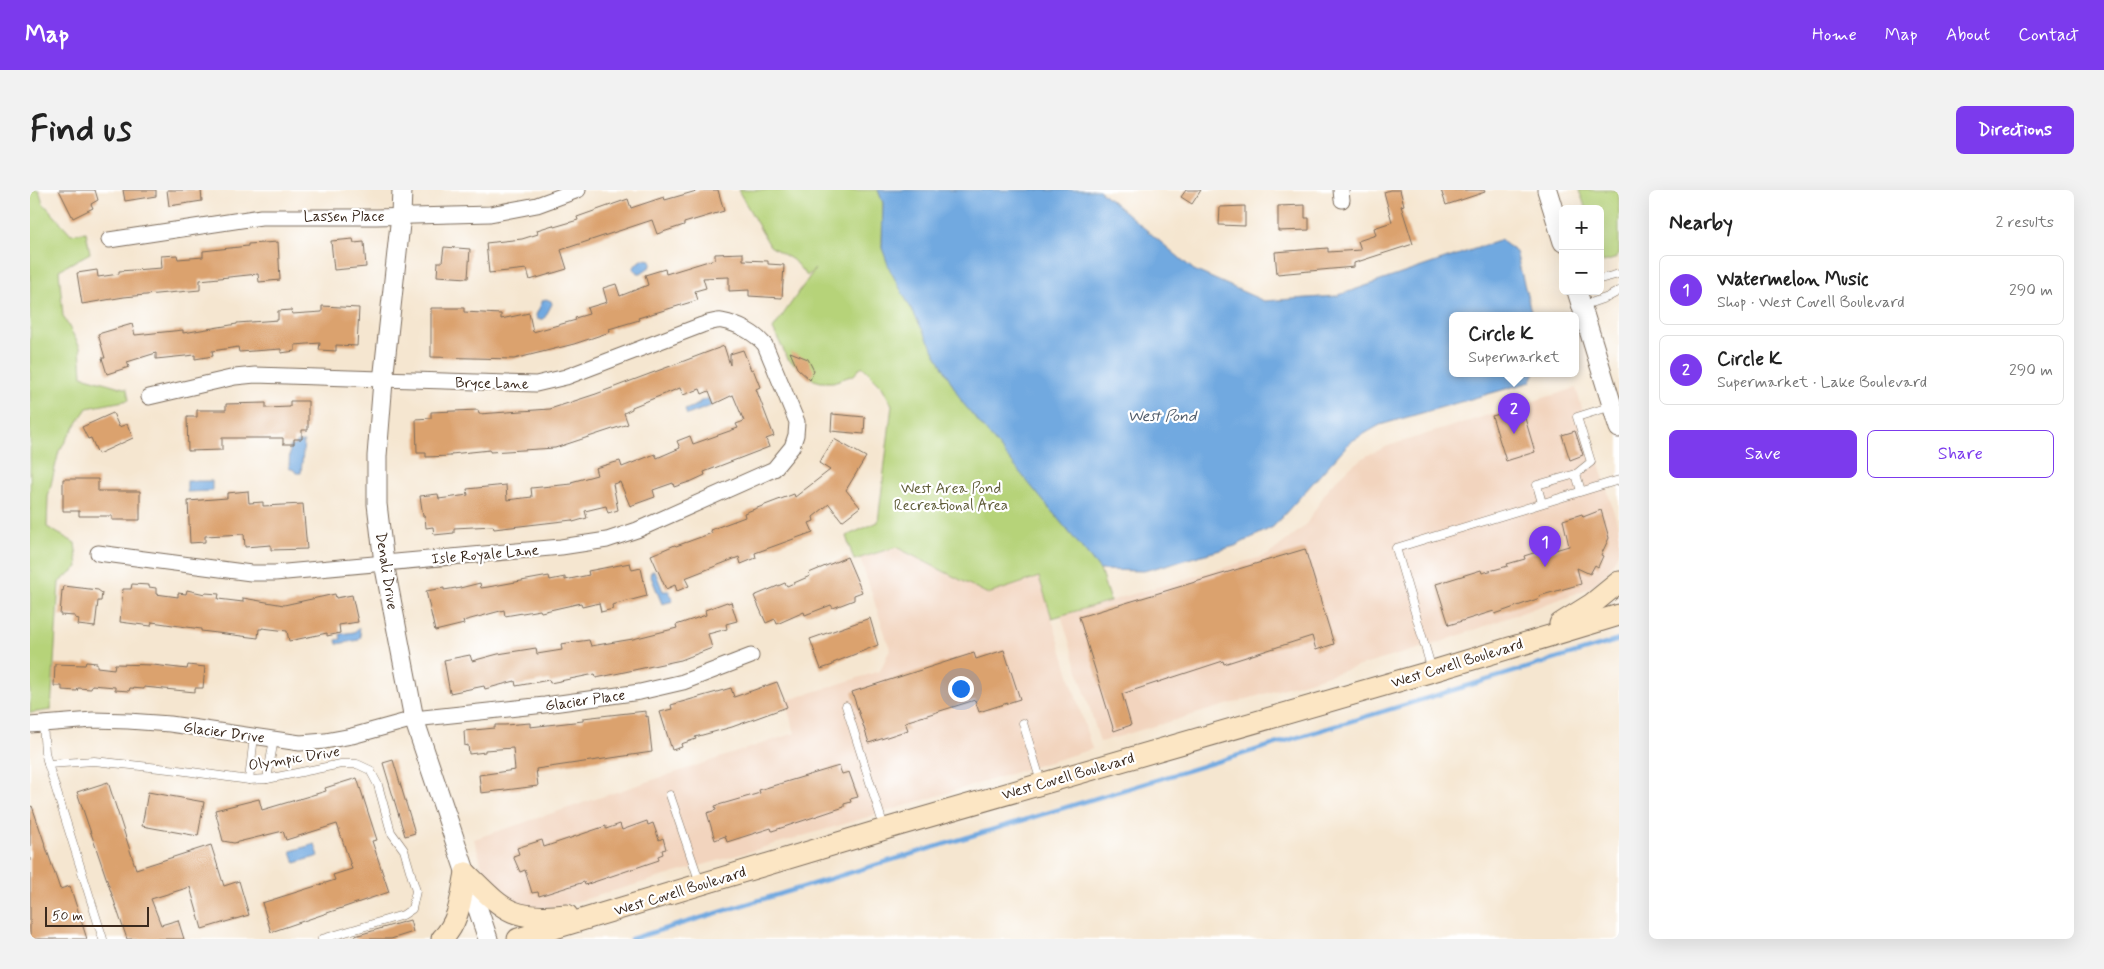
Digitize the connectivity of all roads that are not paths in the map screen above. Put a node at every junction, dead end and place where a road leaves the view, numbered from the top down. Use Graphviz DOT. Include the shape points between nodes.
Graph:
graph roads {
  1 [pos="402,190"];
  2 [pos="578,190"];
  3 [pos="1547,190"];
  4 [pos="401,215"];
  5 [pos="1559,229"];
  6 [pos="109,240"];
  7 [pos="1619,274"];
  8 [pos="1604,278"];
  9 [pos="1619,290"];
  10 [pos="1580,298"];
  11 [pos="383,381"];
  12 [pos="786,395"];
  13 [pos="150,397"];
  14 [pos="1612,406"];
  15 [pos="1619,428"];
  16 [pos="1576,474"];
  17 [pos="1619,480"];
  18 [pos="1581,491"];
  19 [pos="1542,503"];
  20 [pos="98,553"];
  21 [pos="384,563"];
  22 [pos="1619,582"];
  23 [pos="1619,614"];
  24 [pos="1534,639"];
  25 [pos="751,656"];
  26 [pos="1433,671"];
  27 [pos="846,706"];
  28 [pos="414,719"];
  29 [pos="1023,723"];
  30 [pos="37,725"];
  31 [pos="254,736"];
  32 [pos="274,739"];
  33 [pos="48,764"];
  34 [pos="267,779"];
  35 [pos="248,780"];
  36 [pos="1042,784"];
  37 [pos="670,796"];
  38 [pos="884,829"];
  39 [pos="466,872"];
  40 [pos="701,886"];
  41 [pos="617,910"];
  42 [pos="103,939"];
  43 [pos="322,939"];
  44 [pos="442,939"];
  45 [pos="488,939"];
  46 [pos="518,939"];
  1 -- 4 [label="street, Denali Drive"];
  2 -- 4 [label="street, Lassen Place" via="537,205 490,214"];
  3 -- 5 [label="street"];
  4 -- 6 [label="street, Lassen Place" via="261,217"];
  4 -- 11 [label="street, Denali Drive"];
  7 -- 8 [label="lane"];
  9 -- 10 [label="lane" via="1608,297"];
  10 -- 14 [label="street"];
  11 -- 12 [label="street, Bryce Lane" via="536,384 721,321 758,337 765,345"];
  11 -- 13 [label="street, Bryce Lane" via="255,375"];
  11 -- 21 [label="street, Denali Drive" via="376,482"];
  12 -- 21 [label="street, Isle Royale Lane" via="797,422 796,435 792,447 774,469 637,530 583,545"];
  14 -- 15 [label="street"];
  14 -- 16 [label="lane" via="1577,417 1591,462"];
  16 -- 18 [label="lane"];
  16 -- 19 [label="lane" via="1537,485"];
  17 -- 18 [label="lane"];
  18 -- 19 [label="lane"];
  19 -- 26 [label="lane" via="1396,548"];
  20 -- 21 [label="street, Isle Royale Lane" via="251,573"];
  21 -- 28 [label="street, Denali Drive"];
  22 -- 24 [label="main road" via="1592,604"];
  23 -- 24 [label="main road, West Covell Boulevard"];
  24 -- 26 [label="main road, West Covell Boulevard"];
  25 -- 28 [label="street, Glacier Place" via="683,682 640,692"];
  26 -- 36 [label="main road, West Covell Boulevard"];
  27 -- 38 [label="lane"];
  28 -- 32 [label="street, Glacier Drive" via="325,741"];
  28 -- 39 [label="street, Denali Drive"];
  29 -- 36 [label="lane"];
  30 -- 31 [label="street, Glacier Drive" via="93,720 128,721"];
  30 -- 33 [label="lane"];
  31 -- 32 [label="street, Glacier Drive"];
  31 -- 35 [label="lane"];
  32 -- 34 [label="lane"];
  33 -- 35 [label="lane, Olympic Drive" via="94,761"];
  33 -- 42 [label="lane"];
  34 -- 35 [label="lane, Olympic Drive"];
  34 -- 43 [label="lane, Olympic Drive" via="341,764 357,764 370,770 378,785 391,832 404,850 416,892 412,909 403,915"];
  36 -- 38 [label="main road, West Covell Boulevard"];
  37 -- 40 [label="lane"];
  38 -- 40 [label="main road, West Covell Boulevard"];
  39 -- 41 [label="main road" via="497,903 512,913 538,918"];
  39 -- 44 [label="main road" via="457,918 451,931"];
  39 -- 45 [label="street, Denali Drive"];
  40 -- 41 [label="main road, West Covell Boulevard"];
  41 -- 46 [label="main road, West Covell Boulevard"];
}
